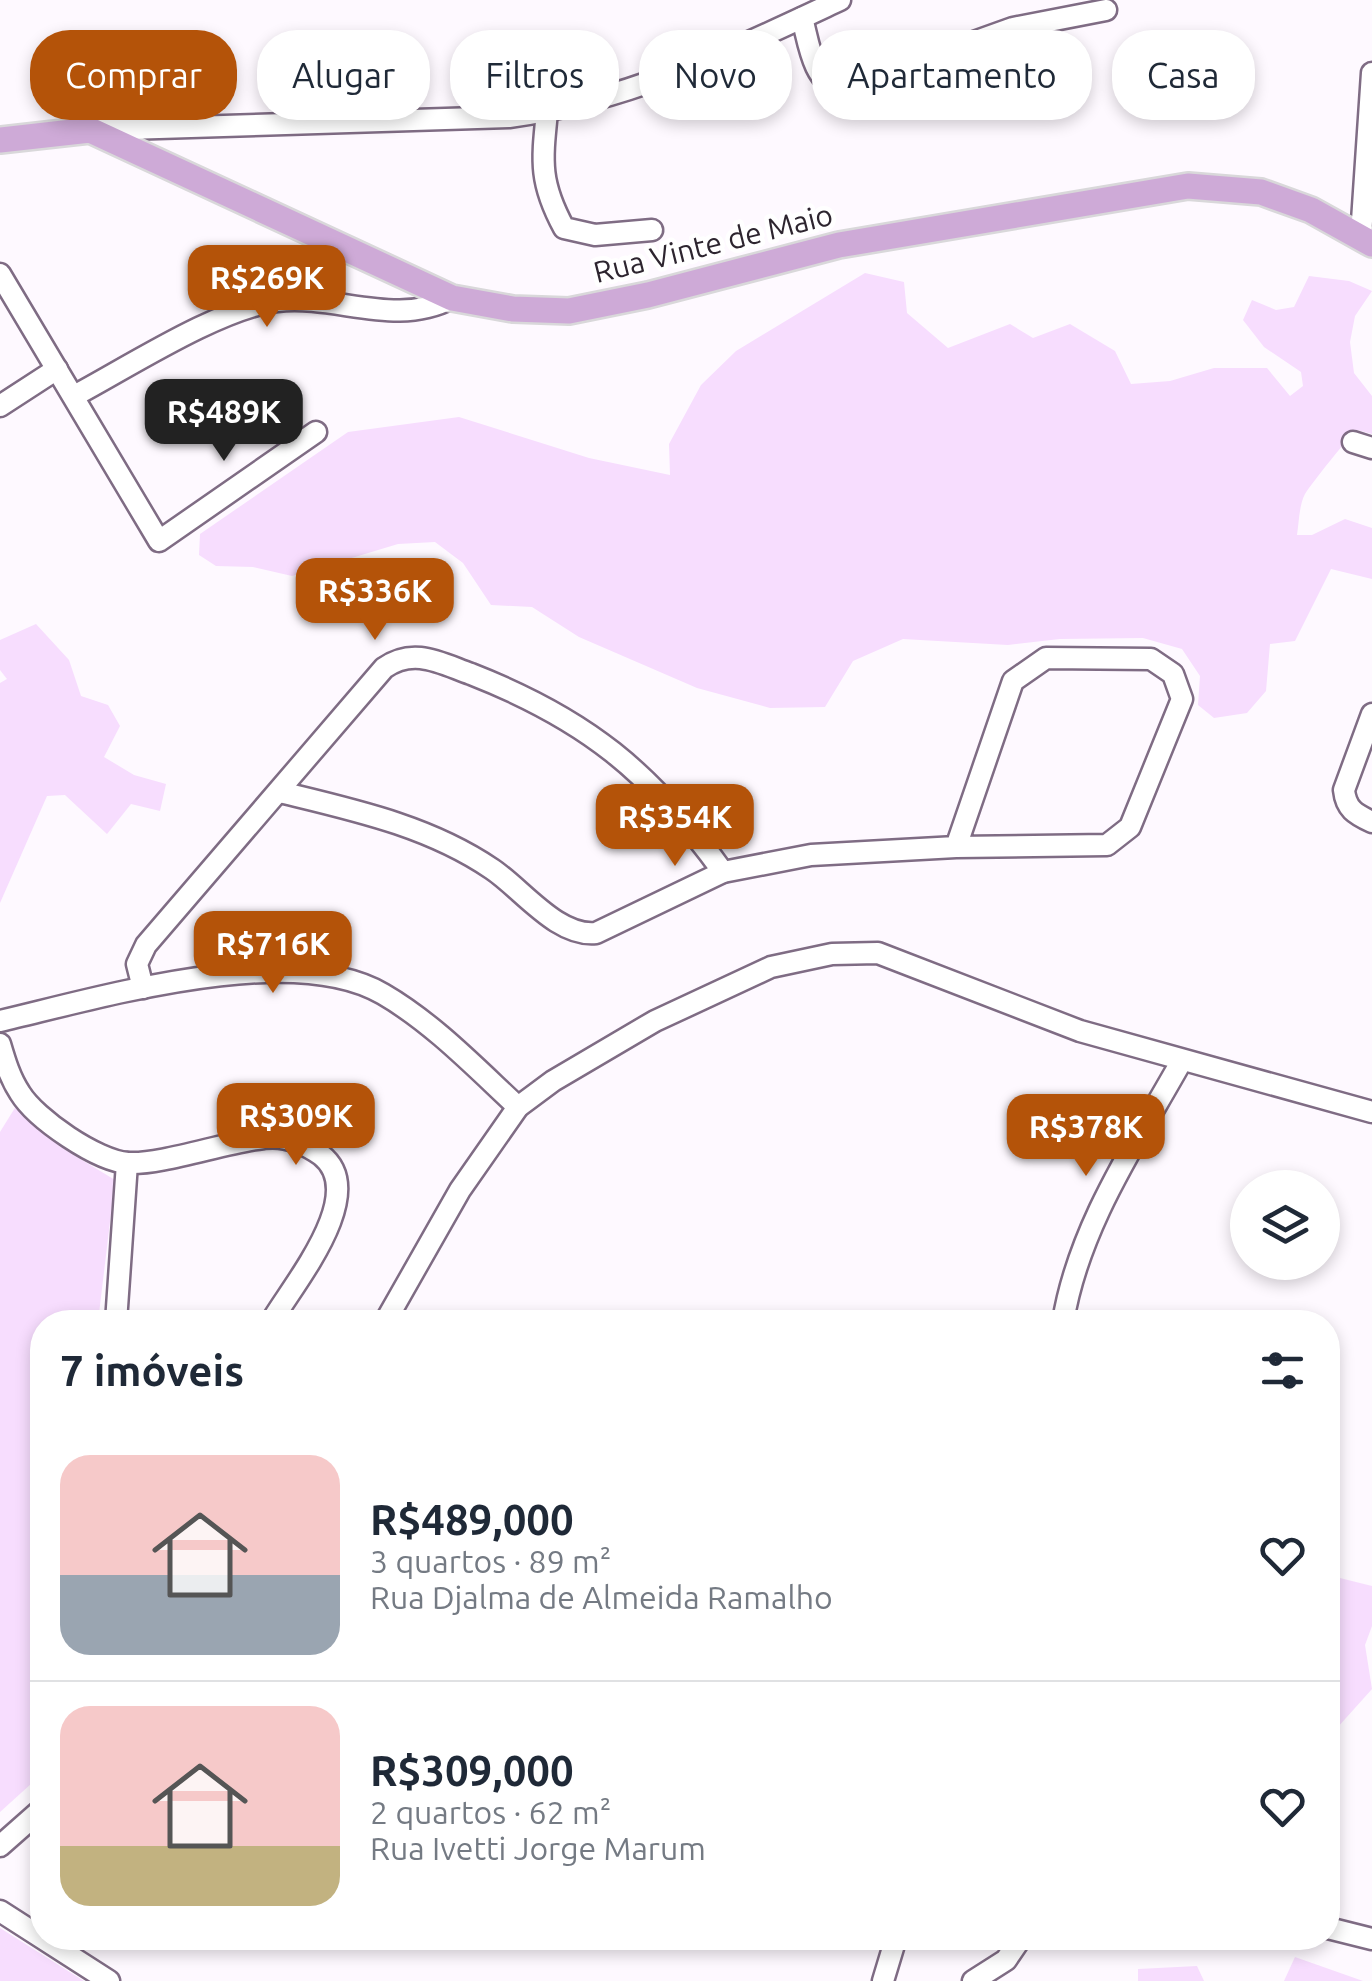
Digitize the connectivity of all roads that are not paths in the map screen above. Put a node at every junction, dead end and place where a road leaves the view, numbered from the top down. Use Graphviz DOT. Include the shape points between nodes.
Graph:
graph roads {
  1 [pos="840,0"];
  2 [pos="1106,10"];
  3 [pos="802,18"];
  4 [pos="1372,72"];
  5 [pos="619,93"];
  6 [pos="450,119"];
  7 [pos="545,120"];
  8 [pos="90,130"];
  9 [pos="0,140"];
  10 [pos="652,230"];
  11 [pos="1366,240"];
  12 [pos="0,274"];
  13 [pos="452,298"];
  14 [pos="57,369"];
  15 [pos="74,396"];
  16 [pos="0,406"];
  17 [pos="316,432"];
  18 [pos="1372,714"];
  19 [pos="280,792"];
  20 [pos="1372,822"];
  21 [pos="956,846"];
  22 [pos="723,872"];
  23 [pos="143,988"];
  24 [pos="0,1021"];
  25 [pos="0,1044"];
  26 [pos="1181,1062"];
  27 [pos="518,1107"];
  28 [pos="1372,1112"];
  29 [pos="127,1163"];
  30 [pos="117,1310"];
  31 [pos="278,1310"];
  32 [pos="393,1310"];
  33 [pos="1065,1310"];
  34 [pos="30,1820"];
  35 [pos="0,1846"];
  36 [pos="0,1911"];
  37 [pos="30,1930"];
  38 [pos="1340,1931"];
  39 [pos="1372,1939"];
  40 [pos="61,1950"];
  41 [pos="892,1950"];
  42 [pos="1013,1950"];
  43 [pos="109,1981"];
  44 [pos="883,1981"];
  45 [pos="973,1981"];
  1 -- 3 [label="street"];
  2 -- 3 [label="street" via="1013,28 840,90 819,74"];
  3 -- 5 [label="street"];
  4 -- 11 [label="street"];
  6 -- 8 [label="street"];
  7 -- 10 [label="street" via="543,180 564,228 594,235"];
  8 -- 9 [label="main road"];
  8 -- 13 [label="main road, Rua Vinte de Maio"];
  11 -- 13 [label="main road, Rua Vinte de Maio" via="1262,192 1188,186 839,245 569,311"];
  12 -- 14 [label="street"];
  13 -- 15 [label="street" via="409,313 276,301 222,319"];
  14 -- 15 [label="street"];
  14 -- 16 [label="street"];
  15 -- 17 [label="street" via="158,541"];
  18 -- 20 [label="street" via="1344,790 1355,814"];
  19 -- 22 [label="street" via="435,836 584,934 611,929"];
  19 -- 22 [label="street" via="384,668 420,656 532,698 603,741 662,798"];
  19 -- 23 [label="street" via="140,954"];
  21 -- 21 [label="street" via="1107,845 1130,827 1182,699 1173,674 1151,659 1046,658 1028,667 1013,681"];
  21 -- 22 [label="street" via="811,855"];
  23 -- 24 [label="street"];
  23 -- 27 [label="street" via="269,970 336,976 382,993"];
  25 -- 29 [label="street" via="21,1096 43,1118 89,1150"];
  26 -- 27 [label="street" via="1080,1032 878,953 832,954 771,967 655,1021"];
  26 -- 28 [label="street"];
  26 -- 33 [label="street" via="1102,1202"];
  27 -- 32 [label="street" via="460,1190"];
  29 -- 30 [label="street"];
  29 -- 31 [label="street" via="268,1137 304,1143 331,1163 341,1188 335,1215"];
  34 -- 35 [label="street"];
  36 -- 37 [label="street"];
  38 -- 39 [label="street"];
  40 -- 43 [label="street"];
  41 -- 44 [label="street"];
  42 -- 45 [label="street"];
}
